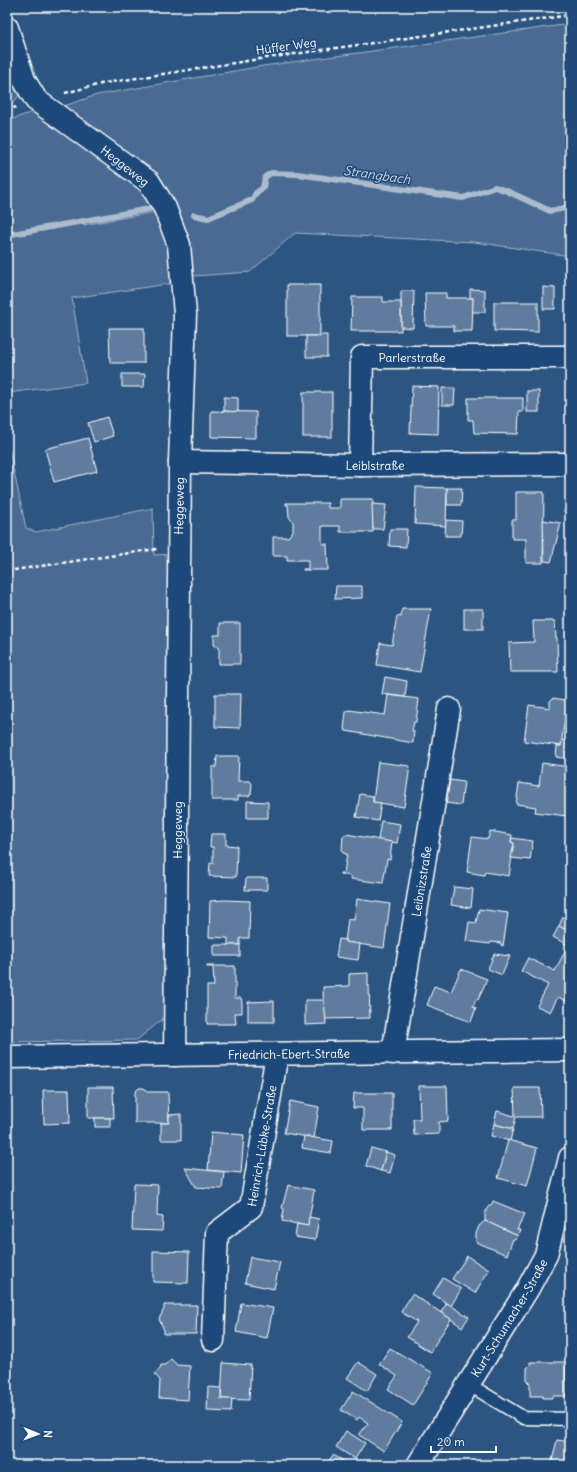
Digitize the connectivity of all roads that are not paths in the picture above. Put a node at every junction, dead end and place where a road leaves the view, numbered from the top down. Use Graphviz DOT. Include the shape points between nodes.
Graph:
graph roads {
  1 [pos="7,28"];
  2 [pos="570,357"];
  3 [pos="180,462"];
  4 [pos="570,464"];
  5 [pos="360,465"];
  6 [pos="449,709"];
  7 [pos="570,1050"];
  8 [pos="393,1053"];
  9 [pos="277,1054"];
  10 [pos="175,1055"];
  11 [pos="7,1057"];
  12 [pos="570,1158"];
  13 [pos="213,1340"];
  14 [pos="468,1384"];
  15 [pos="570,1419"];
  16 [pos="418,1465"];
  1 -- 3 [label="street, Heggeweg" via="24,80 36,100 149,182 165,208 179,245 185,314"];
  2 -- 5 [label="street, Parlerstraße" via="362,357"];
  3 -- 5 [label="street, Leiblstraße"];
  3 -- 10 [label="street, Heggeweg"];
  4 -- 5 [label="street, Leiblstraße"];
  6 -- 8 [label="street, Leibnizstraße"];
  7 -- 8 [label="street, Friedrich-Ebert-Straße"];
  8 -- 9 [label="street, Friedrich-Ebert-Straße"];
  9 -- 10 [label="street, Friedrich-Ebert-Straße"];
  9 -- 13 [label="street, Heinrich-Lübke-Straße" via="251,1207 217,1233"];
  10 -- 11 [label="street, Friedrich-Ebert-Straße"];
  12 -- 14 [label="street, Kurt-Schumacher-Straße" via="546,1255"];
  14 -- 15 [label="lane" via="524,1418"];
  14 -- 16 [label="street, Kurt-Schumacher-Straße"];
}
